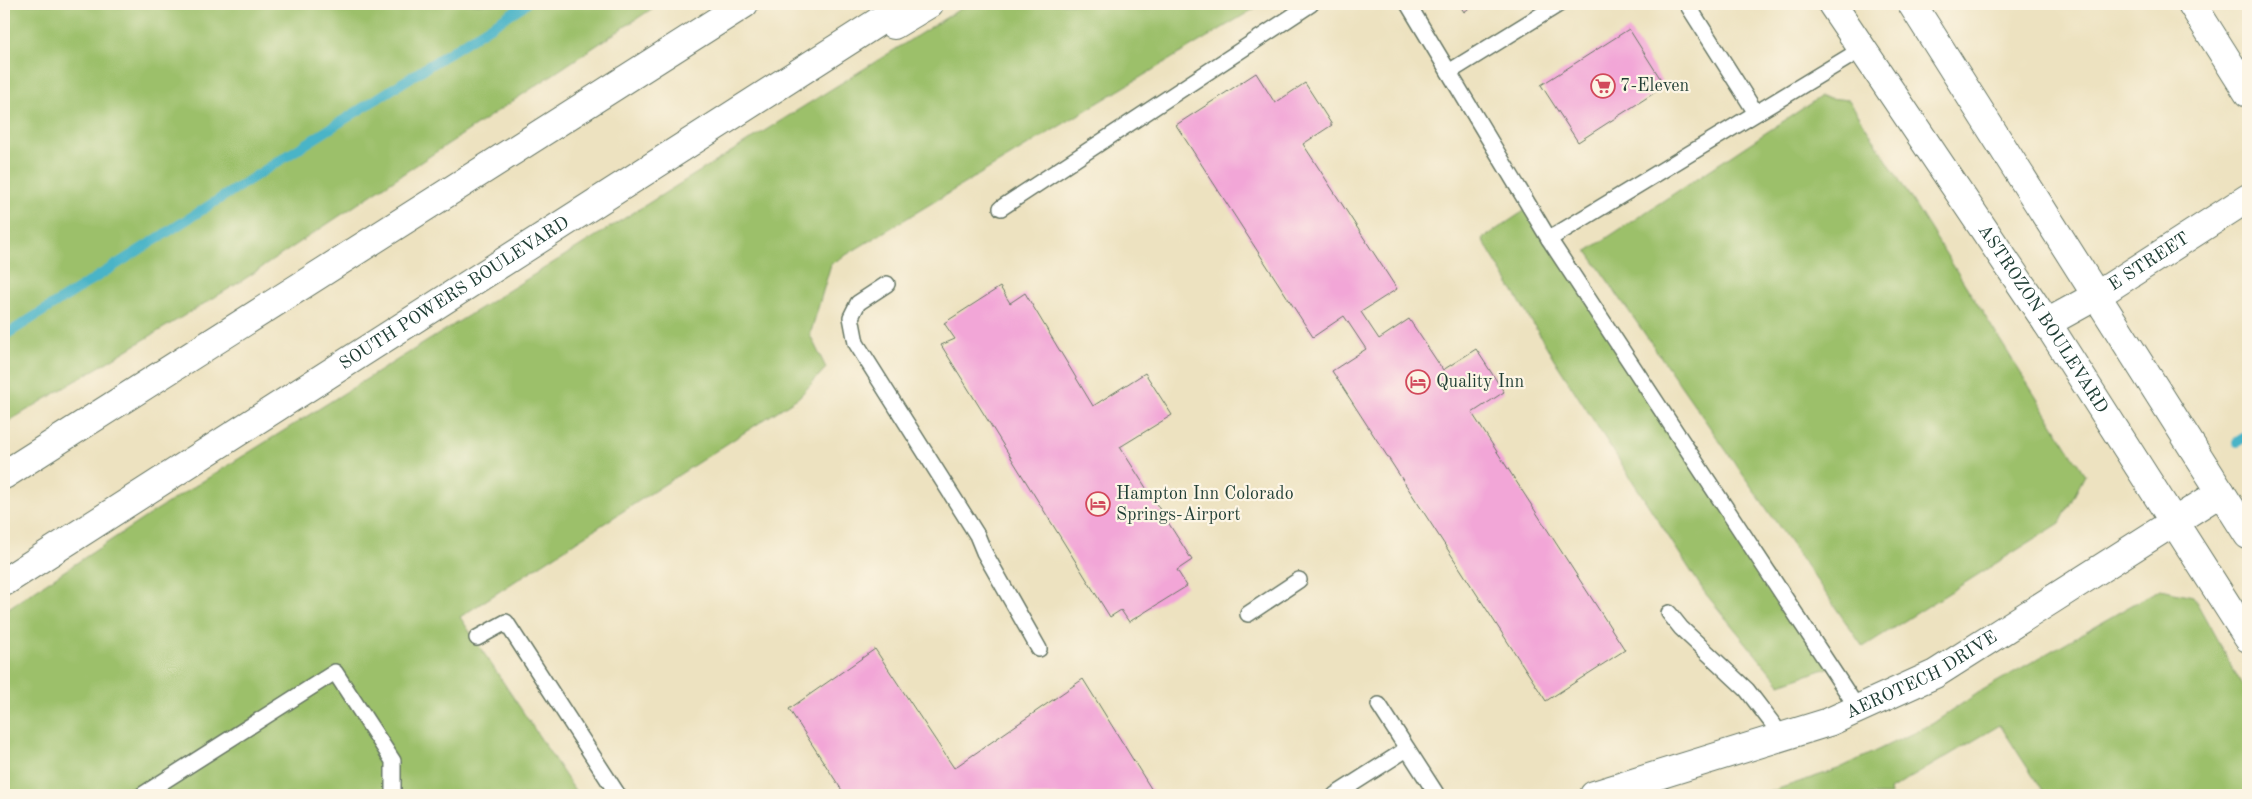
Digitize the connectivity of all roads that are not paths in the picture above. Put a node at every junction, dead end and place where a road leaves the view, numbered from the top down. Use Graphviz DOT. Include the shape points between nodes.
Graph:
graph roads {
  1 [pos="744,4"];
  2 [pos="906,4"];
  3 [pos="929,4"];
  4 [pos="1311,4"];
  5 [pos="1408,4"];
  6 [pos="1559,4"];
  7 [pos="1687,4"];
  8 [pos="1832,4"];
  9 [pos="1912,4"];
  10 [pos="2192,4"];
  11 [pos="1862,48"];
  12 [pos="1449,72"];
  13 [pos="2248,93"];
  14 [pos="1756,113"];
  15 [pos="2248,198"];
  16 [pos="1001,208"];
  17 [pos="586,210"];
  18 [pos="1549,239"];
  19 [pos="887,284"];
  20 [pos="2096,296"];
  21 [pos="2047,323"];
  22 [pos="4,475"];
  23 [pos="2220,492"];
  24 [pos="2174,520"];
  25 [pos="2248,535"];
  26 [pos="1299,580"];
  27 [pos="4,582"];
  28 [pos="1669,613"];
  29 [pos="1248,614"];
  30 [pos="477,638"];
  31 [pos="2248,638"];
  32 [pos="1040,649"];
  33 [pos="1379,705"];
  34 [pos="1858,709"];
  35 [pos="1782,736"];
  36 [pos="1407,748"];
  37 [pos="142,795"];
  38 [pos="393,795"];
  39 [pos="618,795"];
  40 [pos="1335,795"];
  41 [pos="1437,795"];
  42 [pos="1594,795"];
  1 -- 22 [label="main road"];
  2 -- 17 [label="main road, SOUTH POWERS BOULEVARD"];
  3 -- 17 [label="main road"];
  4 -- 16 [label="lane"];
  5 -- 12 [label="lane"];
  6 -- 12 [label="lane"];
  7 -- 14 [label="lane"];
  8 -- 11 [label="main road, ASTROZON BOULEVARD"];
  9 -- 20 [label="main road"];
  10 -- 13 [label="main road"];
  11 -- 14 [label="lane"];
  11 -- 21 [label="main road, ASTROZON BOULEVARD"];
  12 -- 18 [label="lane"];
  14 -- 18 [label="lane"];
  15 -- 20 [label="main road, E STREET"];
  17 -- 27 [label="main road, SOUTH POWERS BOULEVARD"];
  18 -- 34 [label="lane"];
  19 -- 32 [label="lane" via="858,303 851,317 856,343 977,535"];
  20 -- 21 [label="main road, E STREET"];
  20 -- 23 [label="main road"];
  21 -- 24 [label="main road, ASTROZON BOULEVARD"];
  23 -- 24 [label="main road, AEROTECH DRIVE"];
  23 -- 25 [label="main road"];
  24 -- 31 [label="main road, ASTROZON BOULEVARD"];
  24 -- 34 [label="main road, AEROTECH DRIVE" via="1935,674"];
  26 -- 29 [label="lane"];
  28 -- 35 [label="lane" via="1747,690"];
  30 -- 39 [label="lane" via="506,622"];
  33 -- 36 [label="lane"];
  34 -- 35 [label="main road, AEROTECH DRIVE" via="1829,722"];
  35 -- 42 [label="main road, AEROTECH DRIVE"];
  36 -- 40 [label="lane"];
  36 -- 41 [label="lane"];
  37 -- 38 [label="lane" via="335,672 393,761"];
}
